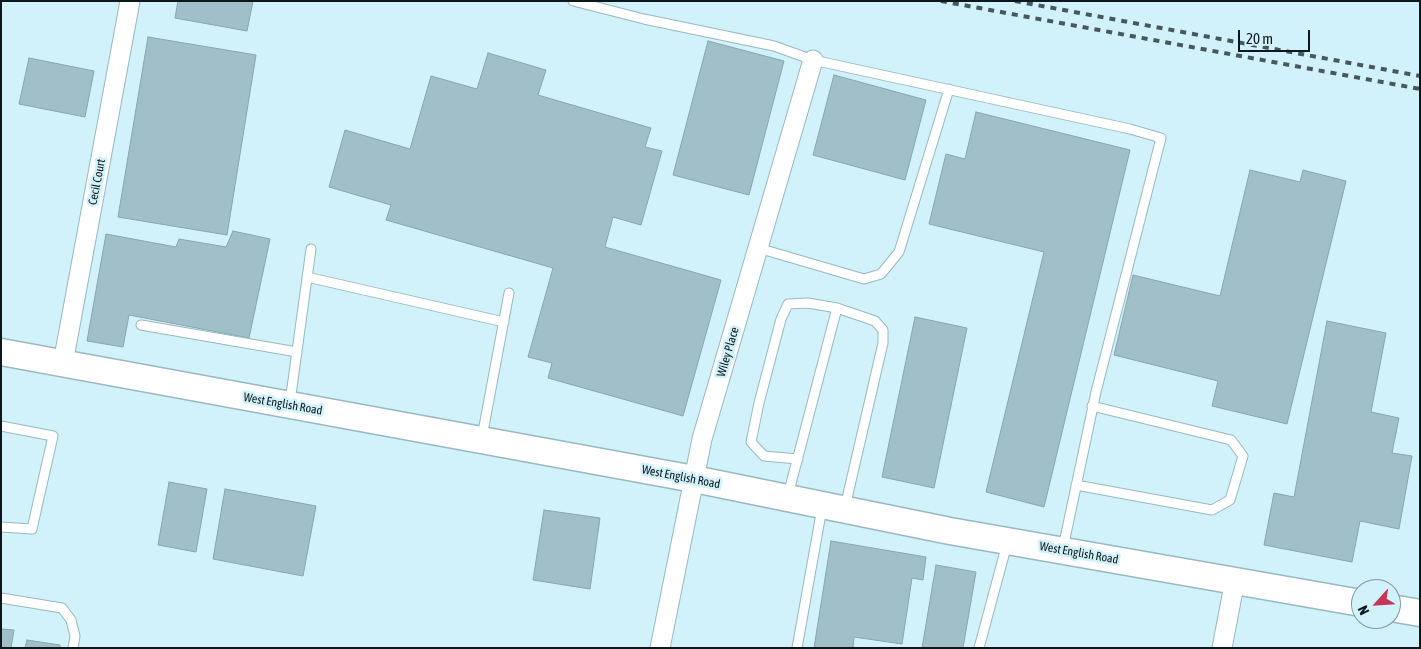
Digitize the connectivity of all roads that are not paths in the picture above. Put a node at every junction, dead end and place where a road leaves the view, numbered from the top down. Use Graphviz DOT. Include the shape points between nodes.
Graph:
graph roads {
  1 [pos="130,1"];
  2 [pos="573,1"];
  3 [pos="813,60"];
  4 [pos="948,89"];
  5 [pos="758,248"];
  6 [pos="311,249"];
  7 [pos="307,277"];
  8 [pos="509,293"];
  9 [pos="836,308"];
  10 [pos="504,322"];
  11 [pos="141,325"];
  12 [pos="1,352"];
  13 [pos="297,352"];
  14 [pos="63,363"];
  15 [pos="290,405"];
  16 [pos="1092,406"];
  17 [pos="1,426"];
  18 [pos="481,440"];
  19 [pos="798,459"];
  20 [pos="694,479"];
  21 [pos="1076,486"];
  22 [pos="788,498"];
  23 [pos="833,507"];
  24 [pos="1,526"];
  25 [pos="1007,541"];
  26 [pos="1062,550"];
  27 [pos="1235,580"];
  28 [pos="1,598"];
  29 [pos="1351,601"];
  30 [pos="1401,610"];
  31 [pos="1420,614"];
  32 [pos="73,648"];
  33 [pos="660,648"];
  34 [pos="797,648"];
  35 [pos="979,648"];
  36 [pos="1222,648"];
  1 -- 14 [label="street, Cecil Court"];
  2 -- 3 [label="lane" via="774,46"];
  3 -- 4 [label="lane"];
  3 -- 5 [label="street, Wiley Place"];
  4 -- 5 [label="lane" via="899,252 881,274 864,279"];
  4 -- 16 [label="lane" via="1161,138"];
  5 -- 20 [label="street, Wiley Place" via="702,439"];
  6 -- 7 [label="lane"];
  7 -- 10 [label="lane"];
  7 -- 13 [label="lane"];
  8 -- 10 [label="lane"];
  9 -- 19 [label="lane"];
  9 -- 19 [label="lane" via="808,303 788,304 759,403 751,442 764,456"];
  9 -- 23 [label="lane" via="875,321 883,330 883,343"];
  10 -- 18 [label="lane"];
  11 -- 13 [label="lane"];
  12 -- 14 [label="main road, West English Road"];
  13 -- 15 [label="lane"];
  14 -- 15 [label="main road, West English Road"];
  15 -- 18 [label="main road, West English Road"];
  16 -- 21 [label="lane"];
  16 -- 21 [label="lane" via="1231,440 1243,456 1230,500 1212,510"];
  17 -- 24 [label="lane" via="53,436 32,529"];
  18 -- 20 [label="main road, West English Road"];
  19 -- 22 [label="lane"];
  20 -- 22 [label="main road, West English Road"];
  20 -- 33 [label="street, Wiley Place"];
  21 -- 26 [label="lane"];
  22 -- 23 [label="main road, West English Road"];
  23 -- 25 [label="main road, West English Road"];
  23 -- 34 [label="lane"];
  25 -- 26 [label="main road, West English Road"];
  25 -- 35 [label="lane"];
  26 -- 27 [label="main road, West English Road"];
  27 -- 29 [label="main road, West English Road"];
  27 -- 36 [label="street"];
  28 -- 32 [label="lane" via="62,608 71,620 75,636"];
  30 -- 31 [label="main road"];
}
